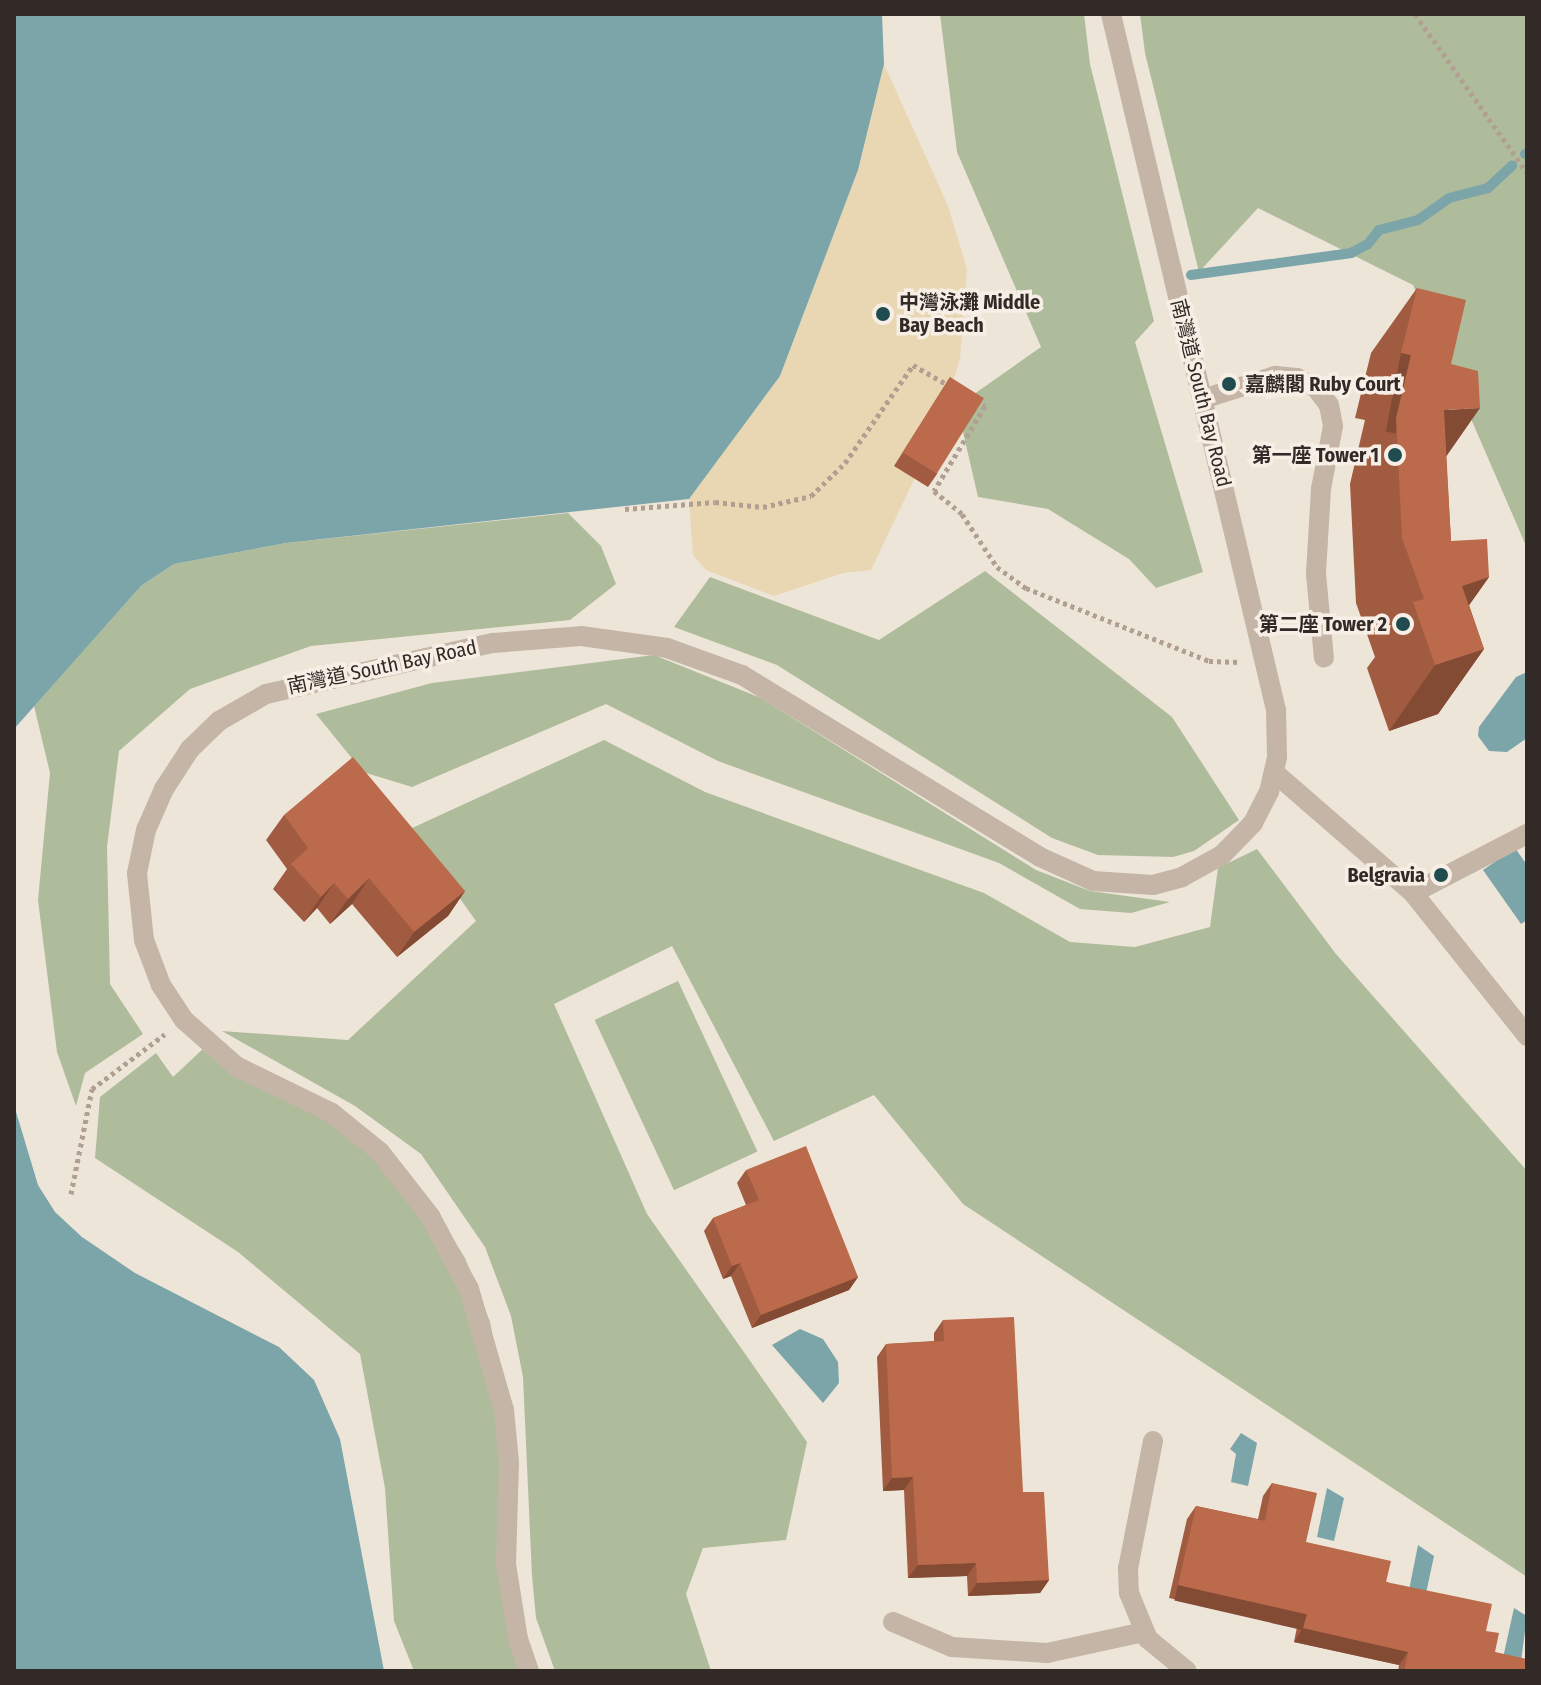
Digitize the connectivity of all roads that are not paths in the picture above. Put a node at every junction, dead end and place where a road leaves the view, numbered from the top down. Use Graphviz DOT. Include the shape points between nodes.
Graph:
graph roads {
  1 [pos="1111,14"];
  2 [pos="1203,399"];
  3 [pos="1324,658"];
  4 [pos="1275,773"];
  5 [pos="1527,834"];
  6 [pos="1413,893"];
  7 [pos="1527,1036"];
  8 [pos="1153,1441"];
  9 [pos="893,1622"];
  10 [pos="1144,1632"];
  11 [pos="529,1671"];
  12 [pos="1187,1671"];
  1 -- 2 [label="street, 南灣道 South Bay Road"];
  2 -- 3 [label="street" via="1275,376 1297,378 1316,388 1329,405 1333,426 1321,489 1316,574"];
  2 -- 4 [label="street, 南灣道 South Bay Road" via="1276,710"];
  4 -- 6 [label="street"];
  4 -- 11 [label="street, 南灣道 South Bay Road" via="1253,823 1222,855 1170,881 1112,885 1040,857 764,686 667,648 612,638 523,639 331,676 266,694 219,721 190,749 153,811 137,873 152,965 184,1020 249,1075 349,1124 395,1169 444,1238 480,1316 504,1410 509,1462 506,1564 515,1626"];
  5 -- 6 [label="street"];
  6 -- 7 [label="street"];
  8 -- 10 [label="street" via="1128,1568 1129,1593"];
  9 -- 10 [label="street" via="952,1647 1047,1653"];
  10 -- 12 [label="street" via="1164,1657"];
}
